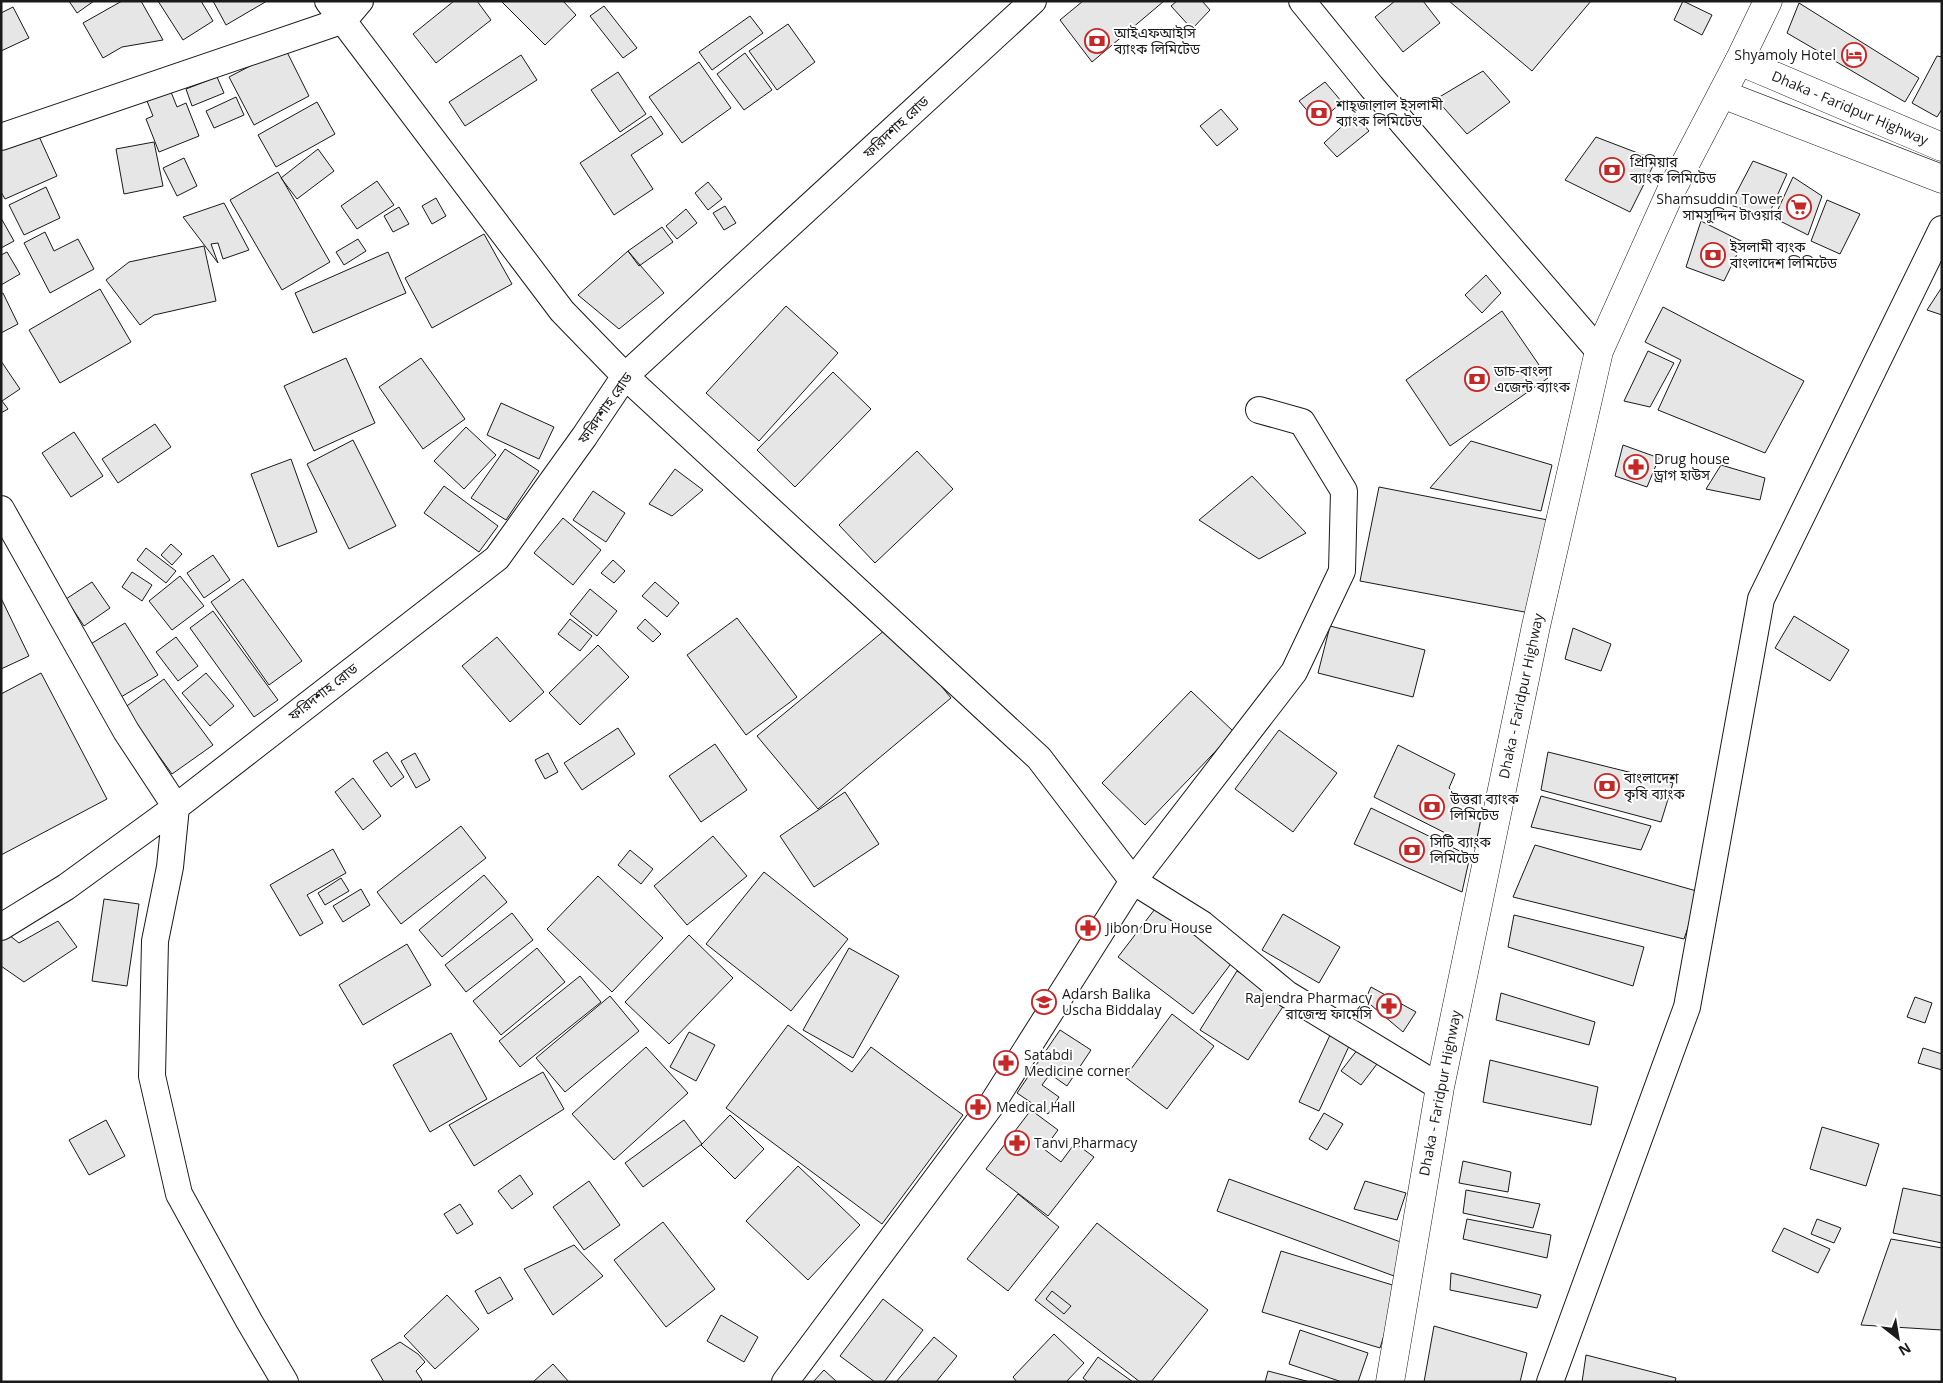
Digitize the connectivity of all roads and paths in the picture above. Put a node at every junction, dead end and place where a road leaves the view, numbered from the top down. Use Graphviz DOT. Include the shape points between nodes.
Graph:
graph roads {
  1 [pos="1033,1"];
  2 [pos="1302,1"];
  3 [pos="1768,1"];
  4 [pos="344,7"];
  5 [pos="1739,60"];
  6 [pos="1722,94"];
  7 [pos="1,137"];
  8 [pos="1942,147"];
  9 [pos="1942,179"];
  10 [pos="1942,229"];
  11 [pos="1599,351"];
  12 [pos="625,376"];
  13 [pos="1259,410"];
  14 [pos="1,509"];
  15 [pos="176,807"];
  16 [pos="1133,881"];
  17 [pos="1,927"];
  18 [pos="1440,1087"];
  19 [pos="286,1382"];
  20 [pos="785,1382"];
  21 [pos="1390,1382"];
  22 [pos="1550,1382"];
  1 -- 12 [label="street, ফরিদশাহ রোড"];
  2 -- 11 [label="street"];
  3 -- 5 [label="main road"];
  4 -- 7 [label="street"];
  4 -- 12 [label="street" via="562,311"];
  5 -- 6 [label="main road, Dhaka - Faridpur Highway"];
  5 -- 8 [label="main road, Dhaka - Faridpur Highway"];
  6 -- 9 [label="main road"];
  6 -- 11 [label="main road, Dhaka - Faridpur Highway" via="1671,191"];
  10 -- 22 [label="street" via="1761,599 1687,1007"];
  11 -- 18 [label="main road, Dhaka - Faridpur Highway" via="1536,626"];
  12 -- 15 [label="street, ফরিদশাহ রোড" via="497,558"];
  12 -- 16 [label="street" via="1039,758"];
  13 -- 16 [label="street" via="1302,422 1344,491 1342,571 1294,672"];
  14 -- 15 [label="street" via="126,731"];
  15 -- 17 [label="street, ফরিদশাহ রোড" via="66,888"];
  15 -- 19 [label="street" via="170,867 155,941 152,1076 179,1194"];
  16 -- 18 [label="street" via="1202,924 1287,994"];
  16 -- 20 [label="street" via="992,1104"];
  18 -- 21 [label="main road, Dhaka - Faridpur Highway"];
}
